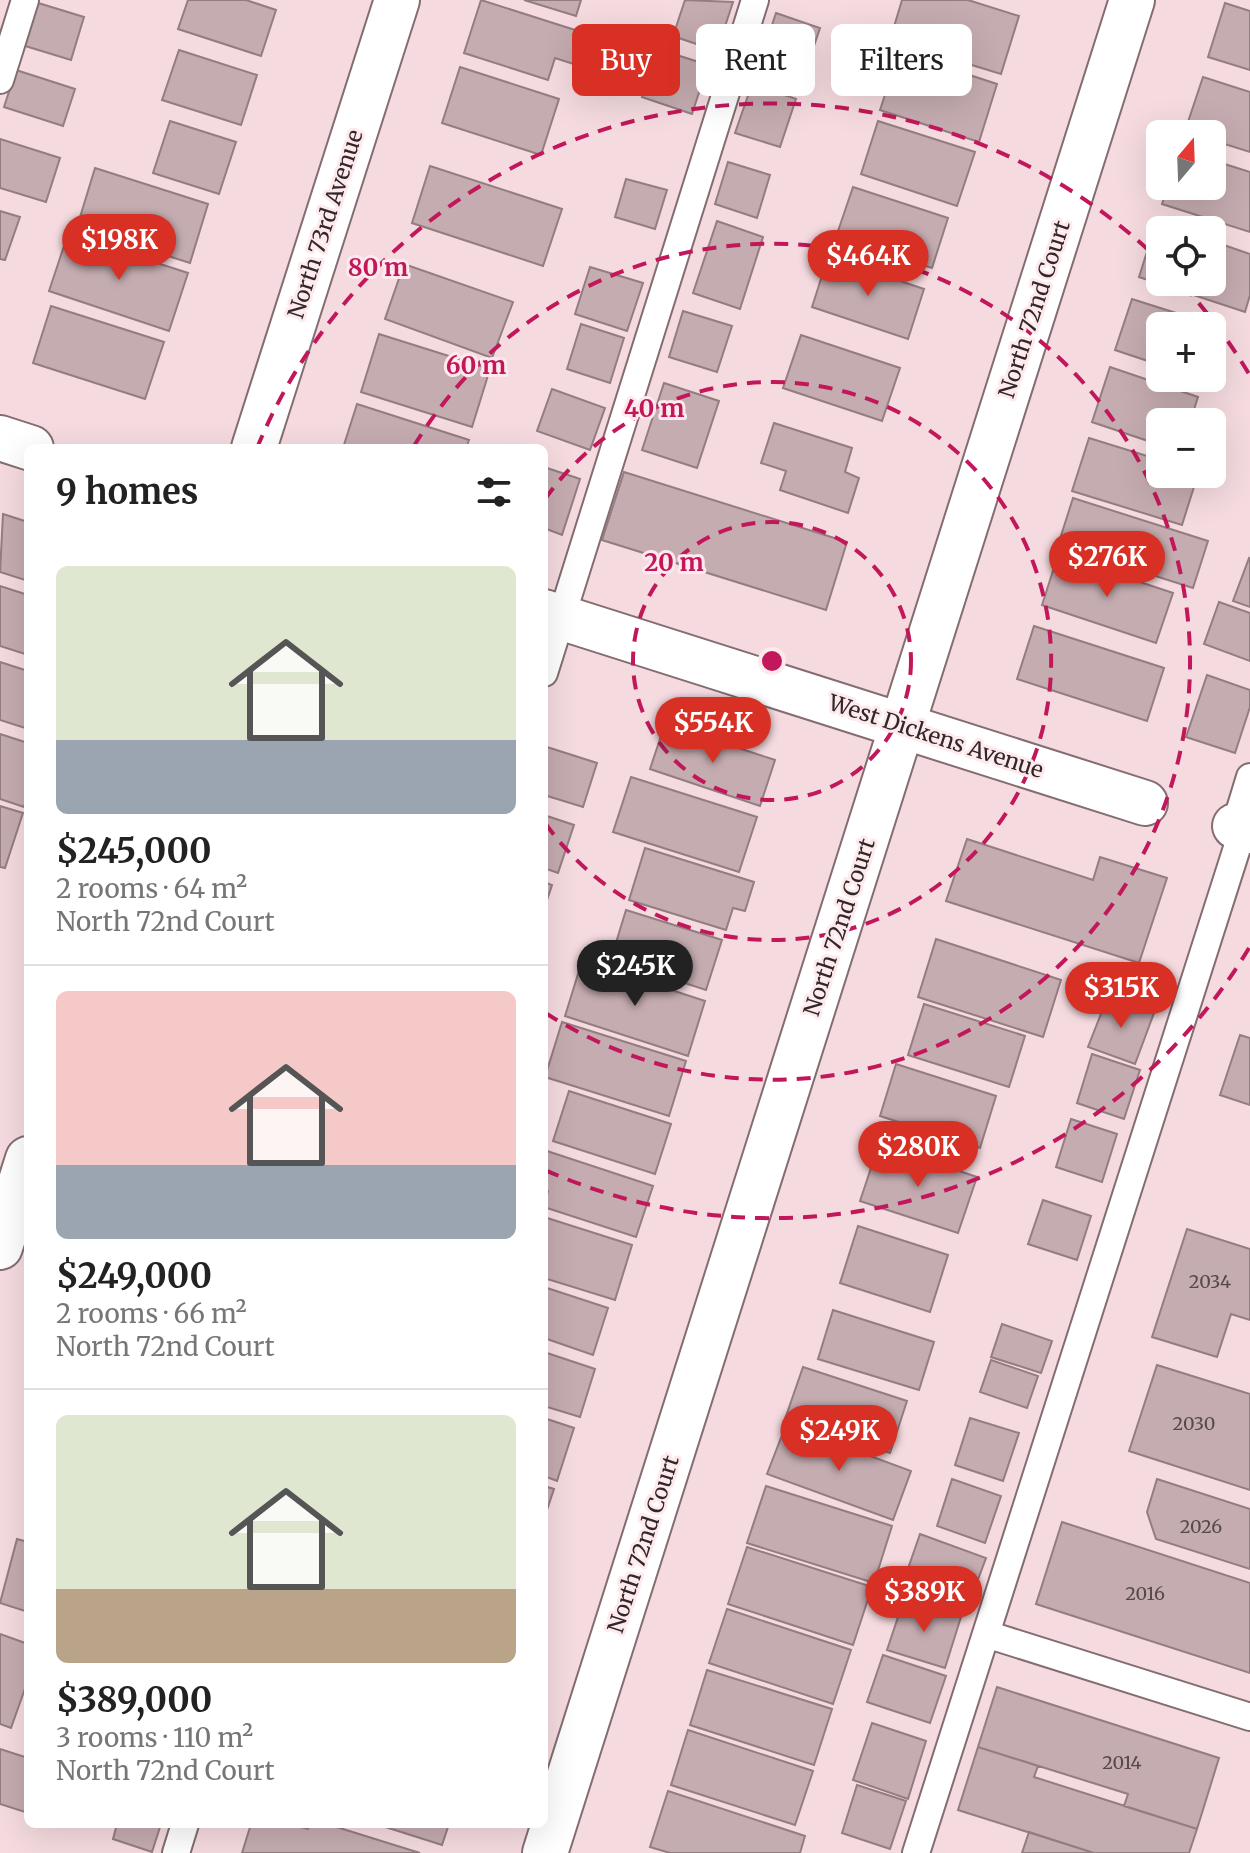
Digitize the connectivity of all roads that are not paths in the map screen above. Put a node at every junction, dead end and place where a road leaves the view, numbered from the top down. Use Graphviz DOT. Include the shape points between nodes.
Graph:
graph roads {
  1 [pos="25,0"];
  2 [pos="397,0"];
  3 [pos="755,0"];
  4 [pos="1132,0"];
  5 [pos="0,80"];
  6 [pos="0,438"];
  7 [pos="255,444"];
  8 [pos="24,446"];
  9 [pos="553,614"];
  10 [pos="548,647"];
  11 [pos="902,726"];
  12 [pos="1250,777"];
  13 [pos="1145,803"];
  14 [pos="1243,829"];
  15 [pos="24,1172"];
  16 [pos="0,1247"];
  17 [pos="986,1634"];
  18 [pos="1250,1717"];
  19 [pos="184,1828"];
  20 [pos="176,1853"];
  21 [pos="545,1853"];
  22 [pos="916,1853"];
  1 -- 5 [label="lane"];
  2 -- 7 [label="street, North 73rd Avenue"];
  3 -- 9 [label="lane"];
  4 -- 11 [label="street, North 72nd Court"];
  6 -- 8 [label="street"];
  9 -- 10 [label="lane"];
  9 -- 11 [label="street, West Dickens Avenue"];
  11 -- 13 [label="street, West Dickens Avenue"];
  11 -- 21 [label="street, North 72nd Court"];
  12 -- 14 [label="lane"];
  14 -- 17 [label="lane"];
  15 -- 16 [label="street"];
  17 -- 18 [label="lane"];
  17 -- 22 [label="lane"];
  19 -- 20 [label="lane"];
}
